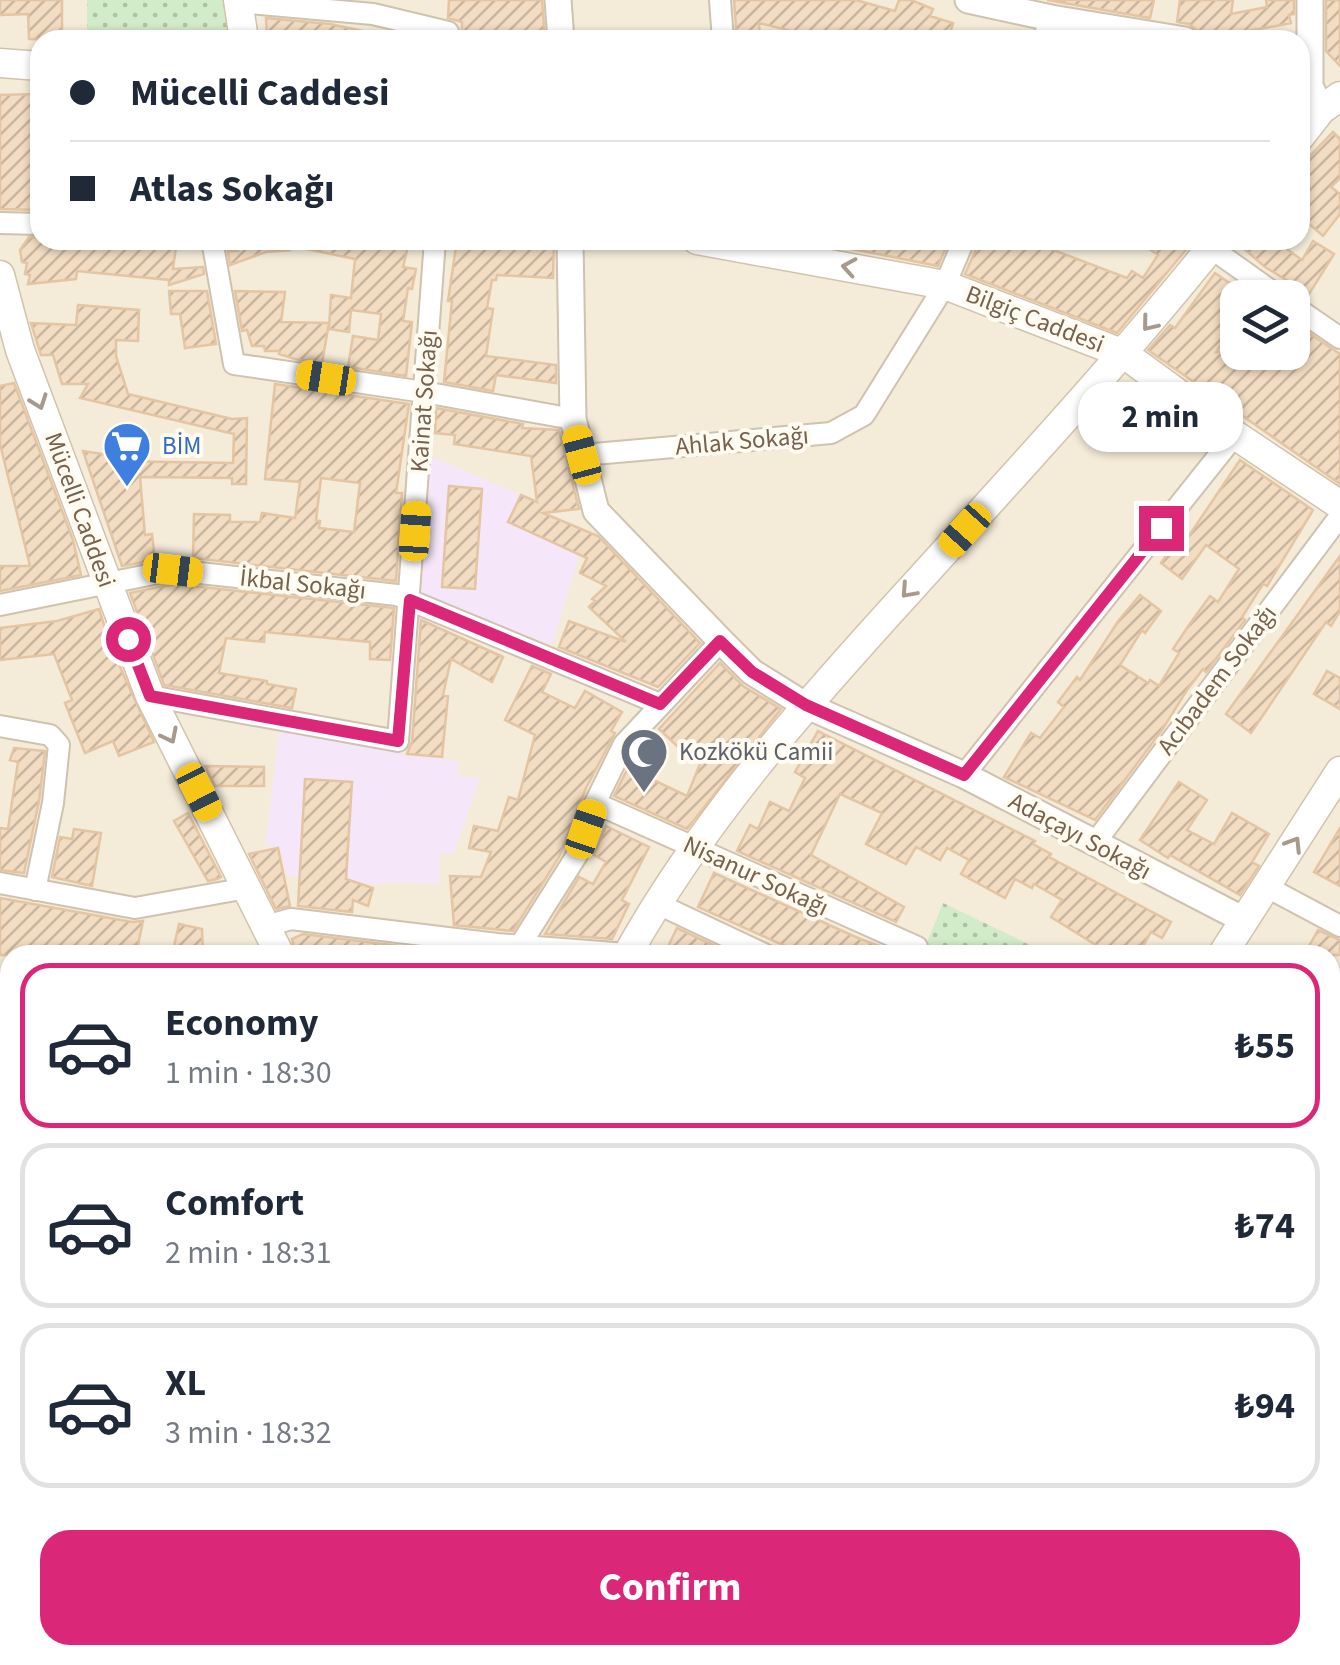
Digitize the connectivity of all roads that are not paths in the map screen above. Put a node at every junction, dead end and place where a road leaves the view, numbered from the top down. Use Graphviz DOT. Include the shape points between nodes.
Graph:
graph roads {
  1 [pos="558,0"];
  2 [pos="720,0"];
  3 [pos="968,0"];
  4 [pos="238,1"];
  5 [pos="374,7"];
  6 [pos="1310,13"];
  7 [pos="1047,29"];
  8 [pos="242,30"];
  9 [pos="442,30"];
  10 [pos="560,30"];
  11 [pos="722,30"];
  12 [pos="0,63"];
  13 [pos="30,65"];
  14 [pos="1318,93"];
  15 [pos="0,224"];
  16 [pos="30,224"];
  17 [pos="214,250"];
  18 [pos="434,250"];
  19 [pos="570,250"];
  20 [pos="751,250"];
  21 [pos="960,250"];
  22 [pos="1209,250"];
  23 [pos="1222,250"];
  24 [pos="0,276"];
  25 [pos="1259,280"];
  26 [pos="945,285"];
  27 [pos="1310,317"];
  28 [pos="1340,338"];
  29 [pos="10,352"];
  30 [pos="1124,354"];
  31 [pos="424,392"];
  32 [pos="573,419"];
  33 [pos="1234,435"];
  34 [pos="582,455"];
  35 [pos="1340,505"];
  36 [pos="1340,516"];
  37 [pos="106,582"];
  38 [pos="410,600"];
  39 [pos="0,606"];
  40 [pos="720,641"];
  41 [pos="150,696"];
  42 [pos="660,704"];
  43 [pos="806,705"];
  44 [pos="0,726"];
  45 [pos="1340,770"];
  46 [pos="964,775"];
  47 [pos="595,803"];
  48 [pos="1094,844"];
  49 [pos="696,847"];
  50 [pos="0,883"];
  51 [pos="1267,887"];
  52 [pos="248,888"];
  53 [pos="35,890"];
  54 [pos="658,904"];
  55 [pos="1244,920"];
  56 [pos="266,926"];
  57 [pos="1340,926"];
  58 [pos="275,945"];
  59 [pos="463,945"];
  60 [pos="520,945"];
  61 [pos="633,945"];
  62 [pos="745,945"];
  63 [pos="913,945"];
  64 [pos="1228,945"];
  1 -- 10 [label="street"];
  2 -- 11 [label="street"];
  3 -- 7 [label="street"];
  4 -- 5 [label="street"];
  4 -- 8 [label="main road"];
  5 -- 9 [label="street"];
  6 -- 14 [label="street"];
  12 -- 13 [label="main road"];
  15 -- 16 [label="street"];
  17 -- 31 [label="street" via="234,364"];
  18 -- 31 [label="street, Kainat Sokağı"];
  19 -- 32 [label="street, Adaçayı Sokağı"];
  26 -- 20 [label="main road, Bilgiç Caddesi, one-way"];
  21 -- 26 [label="street, Ahlak Sokağı"];
  22 -- 30 [label="main road, one-way"];
  23 -- 25 [label="street"];
  24 -- 29 [label="main road, Mücelli Caddesi"];
  26 -- 30 [label="main road, Bilgiç Caddesi"];
  26 -- 34 [label="street, Ahlak Sokağı" via="864,415 831,432"];
  27 -- 28 [label="street"];
  29 -- 37 [label="main road, Mücelli Caddesi, one-way"];
  30 -- 33 [label="main road, Bilgiç Caddesi"];
  30 -- 43 [label="main road, one-way"];
  31 -- 32 [label="street"];
  31 -- 38 [label="street, Kainat Sokağı"];
  32 -- 34 [label="street, Adaçayı Sokağı"];
  33 -- 35 [label="main road, Bilgiç Caddesi"];
  33 -- 46 [label="street"];
  34 -- 40 [label="street, Adaçayı Sokağı" via="596,511"];
  36 -- 48 [label="street, Acıbadem Sokağı"];
  37 -- 38 [label="street, İkbal Sokağı" via="173,570"];
  37 -- 39 [label="street, İkbal Sokağı"];
  37 -- 41 [label="main road, Mücelli Caddesi"];
  38 -- 41 [label="street, Kainat Sokağı" via="398,741"];
  38 -- 42 [label="street, İkbal Sokağı"];
  40 -- 42 [label="street"];
  40 -- 43 [label="street, Adaçayı Sokağı" via="752,672"];
  41 -- 52 [label="main road, Mücelli Caddesi, one-way"];
  42 -- 47 [label="street" via="624,744"];
  43 -- 46 [label="street, Adaçayı Sokağı"];
  43 -- 49 [label="main road"];
  44 -- 53 [label="street" via="50,734 59,745"];
  51 -- 45 [label="main road, one-way"];
  46 -- 48 [label="street, Adaçayı Sokağı"];
  47 -- 49 [label="street, Nisanur Sokağı"];
  47 -- 60 [label="street" via="577,855"];
  48 -- 55 [label="street, Adaçayı Sokağı"];
  49 -- 54 [label="main road"];
  49 -- 63 [label="street, Nisanur Sokağı"];
  50 -- 53 [label="street"];
  51 -- 55 [label="main road"];
  51 -- 57 [label="street"];
  52 -- 53 [label="street" via="136,908"];
  52 -- 56 [label="main road, Mücelli Caddesi"];
  54 -- 61 [label="main road"];
  54 -- 62 [label="street"];
  55 -- 64 [label="main road"];
  56 -- 58 [label="main road, Mücelli Caddesi"];
  56 -- 59 [label="street" via="291,919"];
}
